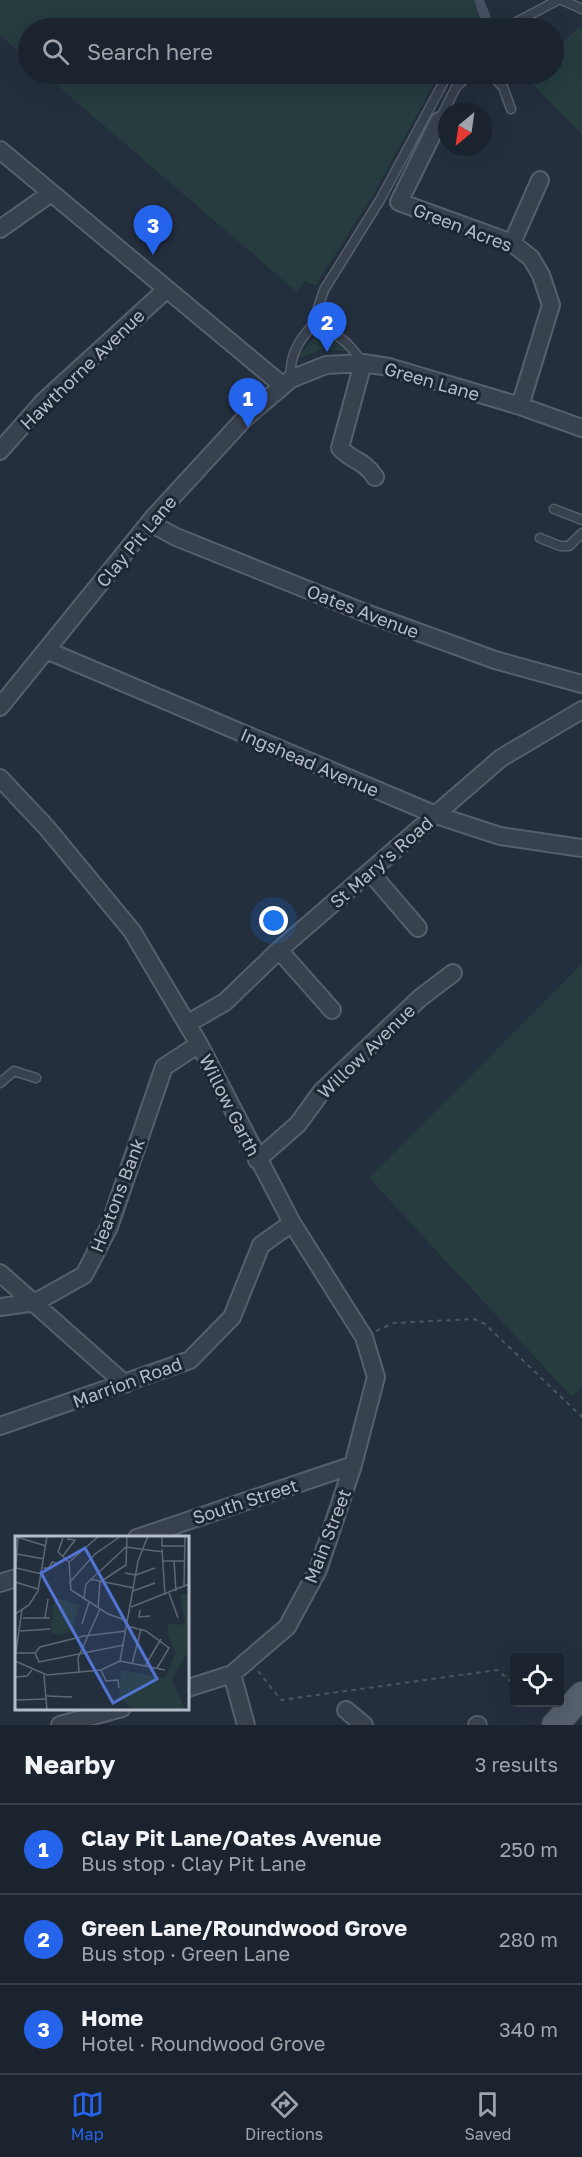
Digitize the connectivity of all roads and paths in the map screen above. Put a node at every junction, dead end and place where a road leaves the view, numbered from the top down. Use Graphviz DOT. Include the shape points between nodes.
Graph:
graph roads {
  1 [pos="560,0"];
  2 [pos="582,9"];
  3 [pos="525,18"];
  4 [pos="443,84"];
  5 [pos="459,84"];
  6 [pos="500,84"];
  7 [pos="448,102"];
  8 [pos="511,109"];
  9 [pos="438,123"];
  10 [pos="0,150"];
  11 [pos="540,180"];
  12 [pos="51,193"];
  13 [pos="0,229"];
  14 [pos="512,243"];
  15 [pos="167,289"];
  16 [pos="312,326"];
  17 [pos="363,363"];
  18 [pos="286,382"];
  19 [pos="520,406"];
  20 [pos="582,428"];
  21 [pos="0,451"];
  22 [pos="375,477"];
  23 [pos="554,509"];
  24 [pos="582,520"];
  25 [pos="150,523"];
  26 [pos="582,533"];
  27 [pos="540,538"];
  28 [pos="46,650"];
  29 [pos="582,684"];
  30 [pos="3,698"];
  31 [pos="582,710"];
  32 [pos="0,778"];
  33 [pos="435,815"];
  34 [pos="582,848"];
  35 [pos="370,872"];
  36 [pos="418,928"];
  37 [pos="279,950"];
  38 [pos="453,973"];
  39 [pos="332,1010"];
  40 [pos="187,1024"];
  41 [pos="199,1044"];
  42 [pos="36,1078"];
  43 [pos="0,1083"];
  44 [pos="257,1160"];
  45 [pos="292,1223"];
  46 [pos="0,1273"];
  47 [pos="36,1302"];
  48 [pos="0,1306"];
  49 [pos="363,1336"];
  50 [pos="125,1384"];
  51 [pos="582,1417"];
  52 [pos="0,1426"];
  53 [pos="353,1465"];
  54 [pos="143,1536"];
  55 [pos="15,1578"];
  56 [pos="0,1583"];
  57 [pos="249,1660"];
  58 [pos="232,1674"];
  59 [pos="510,1681"];
  60 [pos="189,1688"];
  61 [pos="580,1701"];
  62 [pos="115,1710"];
  63 [pos="346,1710"];
  64 [pos="60,1725"];
  65 [pos="246,1725"];
  66 [pos="364,1725"];
  67 [pos="555,1725"];
  1 -- 2 [label="lane"];
  1 -- 3 [label="lane"];
  4 -- 16 [label="lane" via="380,200 324,290"];
  5 -- 7 [label="lane"];
  6 -- 8 [label="lane"];
  9 -- 14 [label="street, Green Acres" via="399,202"];
  10 -- 12 [label="street"];
  11 -- 14 [label="street"];
  12 -- 13 [label="street"];
  12 -- 15 [label="street"];
  14 -- 19 [label="street, Green Acres" via="531,258 551,305"];
  15 -- 18 [label="street"];
  15 -- 21 [label="street, Hawthorne Avenue" via="43,402"];
  16 -- 17 [label="lane" via="348,342"];
  16 -- 18 [label="lane" via="293,355"];
  17 -- 18 [label="street, Green Lane" via="326,365"];
  17 -- 19 [label="street, Green Lane" via="389,367"];
  17 -- 22 [label="street" via="340,448 366,465"];
  18 -- 25 [label="street, Clay Pit Lane" via="244,419"];
  19 -- 20 [label="street, Green Lane"];
  23 -- 24 [label="lane"];
  25 -- 28 [label="street, Clay Pit Lane"];
  25 -- 29 [label="street, Oates Avenue" via="363,612 495,660"];
  26 -- 27 [label="lane" via="569,546"];
  28 -- 30 [label="street, Clay Pit Lane"];
  28 -- 33 [label="street, Ingshead Avenue"];
  31 -- 33 [label="street, St Mary's Road" via="501,758"];
  32 -- 40 [label="street, Willow Garth" via="48,828 132,931"];
  33 -- 34 [label="street, Ingshead Avenue" via="500,836"];
  33 -- 35 [label="street, St Mary's Road"];
  35 -- 36 [label="street"];
  35 -- 37 [label="street, St Mary's Road"];
  37 -- 39 [label="street"];
  37 -- 40 [label="street, St Mary's Road" via="225,1002"];
  38 -- 44 [label="street, Willow Avenue" via="420,998 322,1091 298,1124"];
  40 -- 41 [label="street, Willow Garth"];
  41 -- 44 [label="street, Willow Garth"];
  41 -- 47 [label="street, Heatons Bank" via="164,1068 109,1227 84,1275"];
  42 -- 43 [label="lane" via="14,1071"];
  44 -- 45 [label="street, Willow Garth"];
  45 -- 49 [label="street, Willow Garth"];
  45 -- 50 [label="street, Marrion Road" via="261,1245 232,1317 190,1360"];
  46 -- 47 [label="street"];
  47 -- 48 [label="street, Heatons Bank"];
  47 -- 50 [label="street"];
  49 -- 51 [label="path" via="394,1323 474,1319 485,1324"];
  49 -- 53 [label="street, Willow Garth" via="376,1377"];
  50 -- 52 [label="street, Marrion Road"];
  53 -- 54 [label="street, South Street"];
  53 -- 57 [label="street, Main Street" via="318,1570 287,1627"];
  55 -- 56 [label="street"];
  57 -- 58 [label="street, Main Street"];
  57 -- 59 [label="path" via="281,1700 497,1671"];
  58 -- 60 [label="street, Main Street"];
  58 -- 65 [label="street"];
  61 -- 67 [label="main road"];
  62 -- 64 [label="street"];
  63 -- 66 [label="street"];
}
